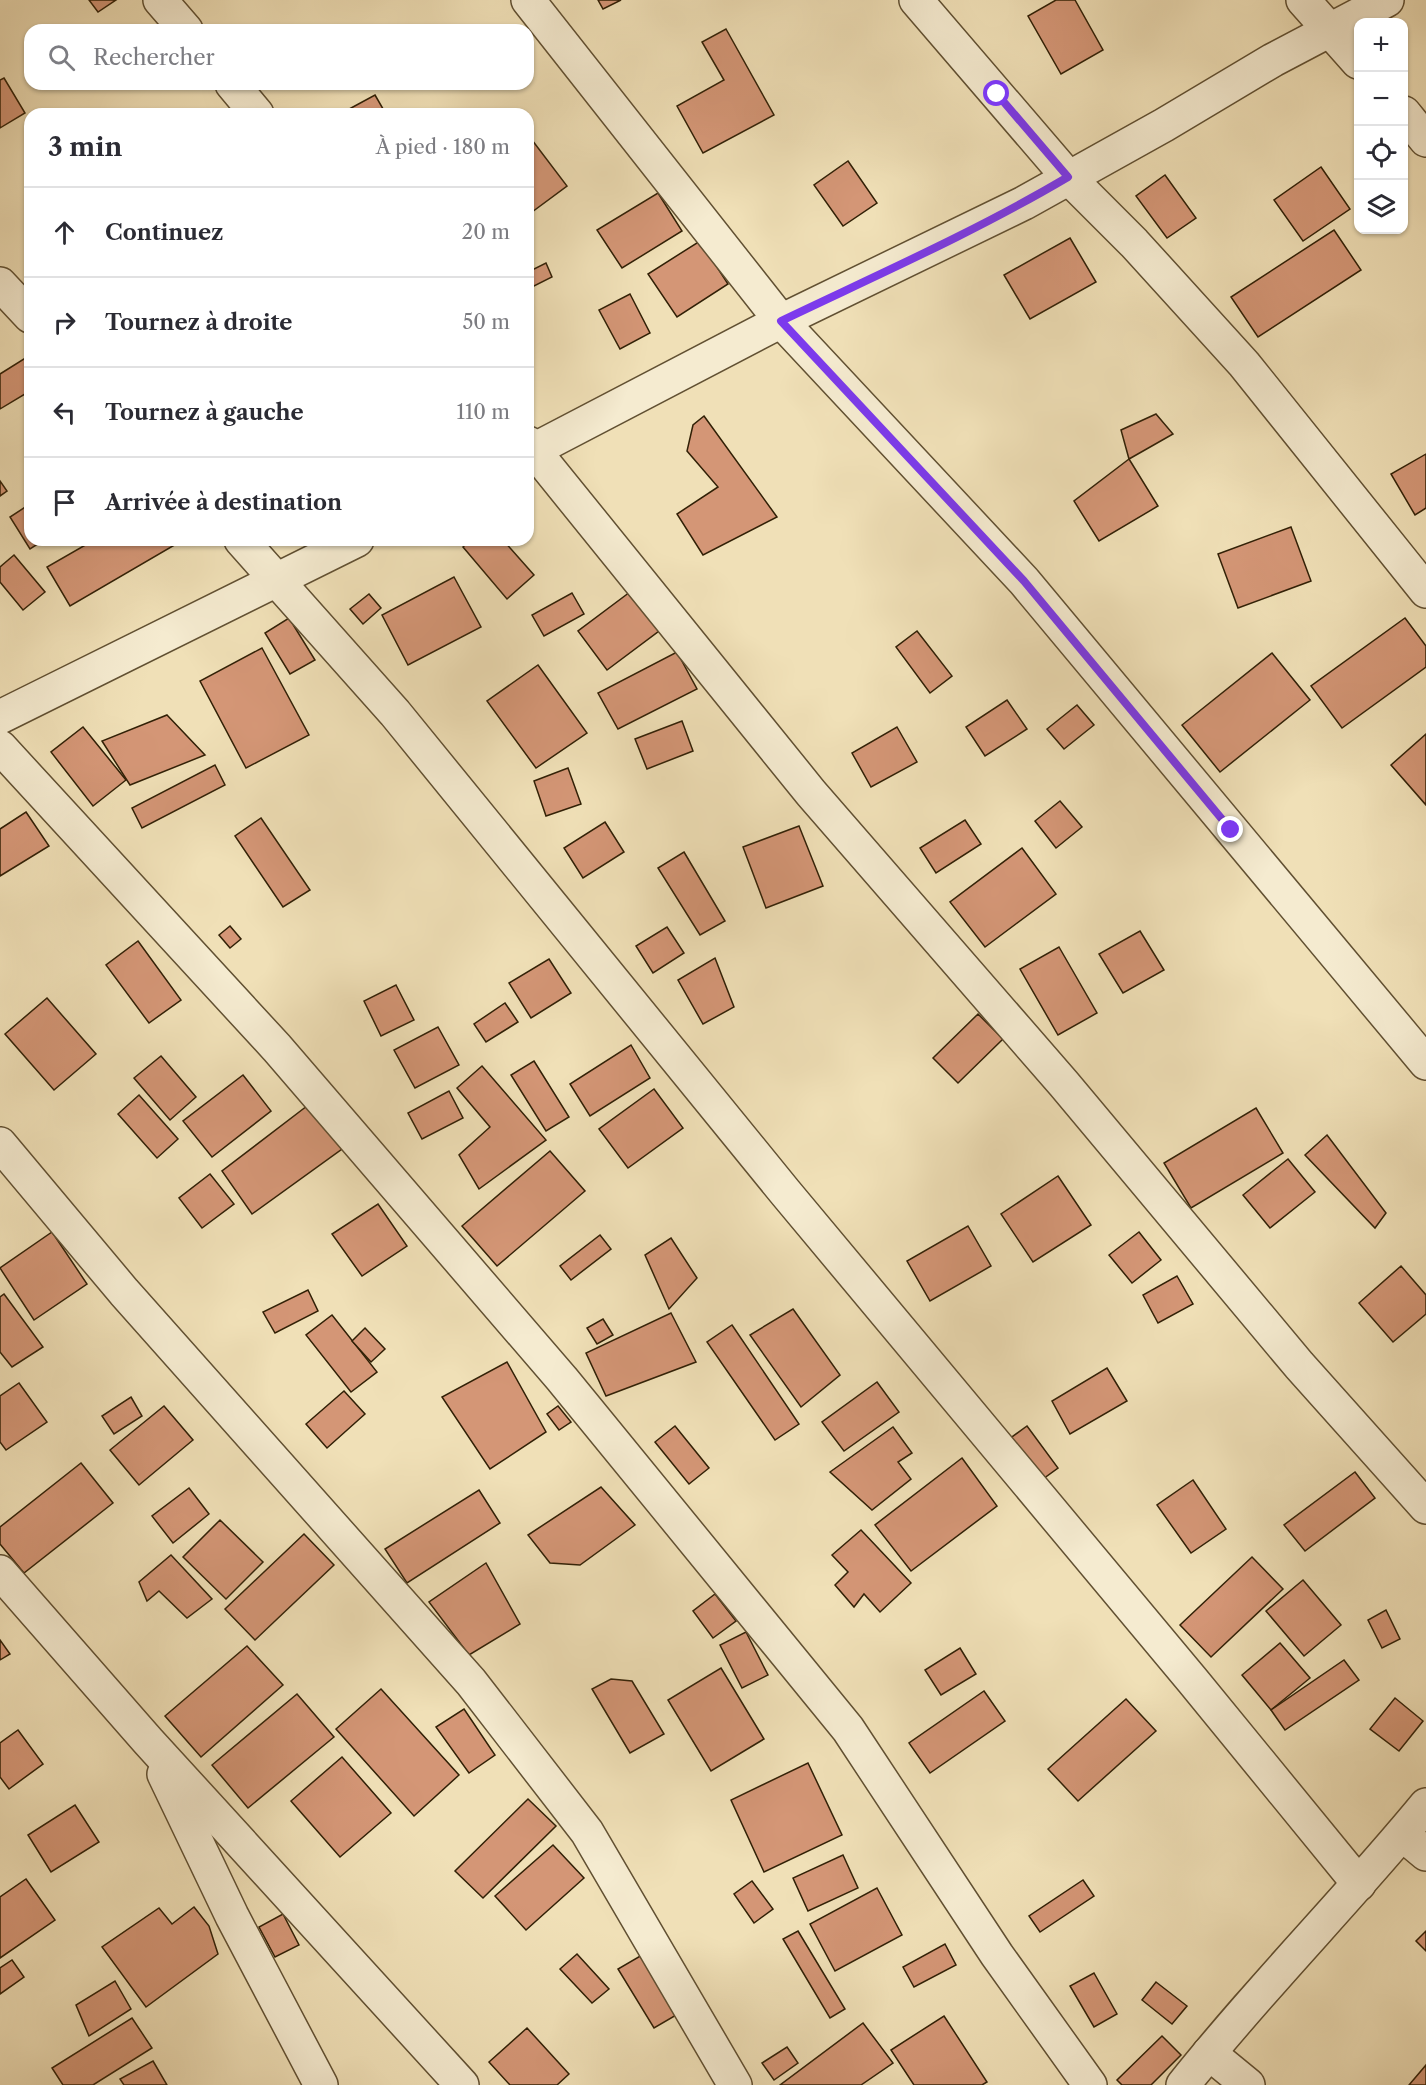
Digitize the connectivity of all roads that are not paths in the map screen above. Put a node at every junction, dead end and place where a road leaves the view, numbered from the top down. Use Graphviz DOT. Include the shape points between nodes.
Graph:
graph roads {
  1 [pos="160,0"];
  2 [pos="528,0"];
  3 [pos="916,0"];
  4 [pos="1302,0"];
  5 [pos="1387,0"];
  6 [pos="181,24"];
  7 [pos="1329,31"];
  8 [pos="1354,58"];
  9 [pos="236,90"];
  10 [pos="252,108"];
  11 [pos="1408,118"];
  12 [pos="1426,140"];
  13 [pos="1068,177"];
  14 [pos="0,284"];
  15 [pos="24,310"];
  16 [pos="781,321"];
  17 [pos="534,446"];
  18 [pos="534,453"];
  19 [pos="247,546"];
  20 [pos="345,546"];
  21 [pos="279,580"];
  22 [pos="1426,591"];
  23 [pos="0,717"];
  24 [pos="0,747"];
  25 [pos="1426,1063"];
  26 [pos="0,1144"];
  27 [pos="1426,1507"];
  28 [pos="0,1572"];
  29 [pos="148,1741"];
  30 [pos="1426,1805"];
  31 [pos="1414,1844"];
  32 [pos="1359,1884"];
  33 [pos="1209,2053"];
  34 [pos="321,2085"];
  35 [pos="462,2085"];
  36 [pos="735,2085"];
  37 [pos="1090,2085"];
  38 [pos="1183,2085"];
  39 [pos="1248,2085"];
  1 -- 6 [label="street"];
  2 -- 16 [label="street"];
  3 -- 13 [label="street"];
  4 -- 7 [label="street"];
  5 -- 7 [label="street"];
  7 -- 8 [label="street"];
  7 -- 13 [label="street"];
  9 -- 10 [label="street"];
  11 -- 12 [label="street"];
  13 -- 16 [label="street" via="992,219"];
  13 -- 22 [label="street" via="1244,364"];
  14 -- 15 [label="street"];
  16 -- 17 [label="street"];
  16 -- 25 [label="street" via="1024,581"];
  18 -- 27 [label="street" via="812,794 1064,1084 1299,1365"];
  19 -- 21 [label="street"];
  20 -- 21 [label="street"];
  21 -- 23 [label="street"];
  21 -- 32 [label="street" via="395,712 785,1192"];
  24 -- 37 [label="street" via="277,1048 562,1379 848,1729 991,1946"];
  26 -- 36 [label="street" via="124,1292 471,1682 587,1832"];
  28 -- 29 [label="street"];
  29 -- 34 [label="street" via="232,1916"];
  29 -- 35 [label="street"];
  30 -- 31 [label="street"];
  31 -- 32 [label="street"];
  32 -- 33 [label="street"];
  33 -- 38 [label="street"];
  33 -- 39 [label="street"];
}
